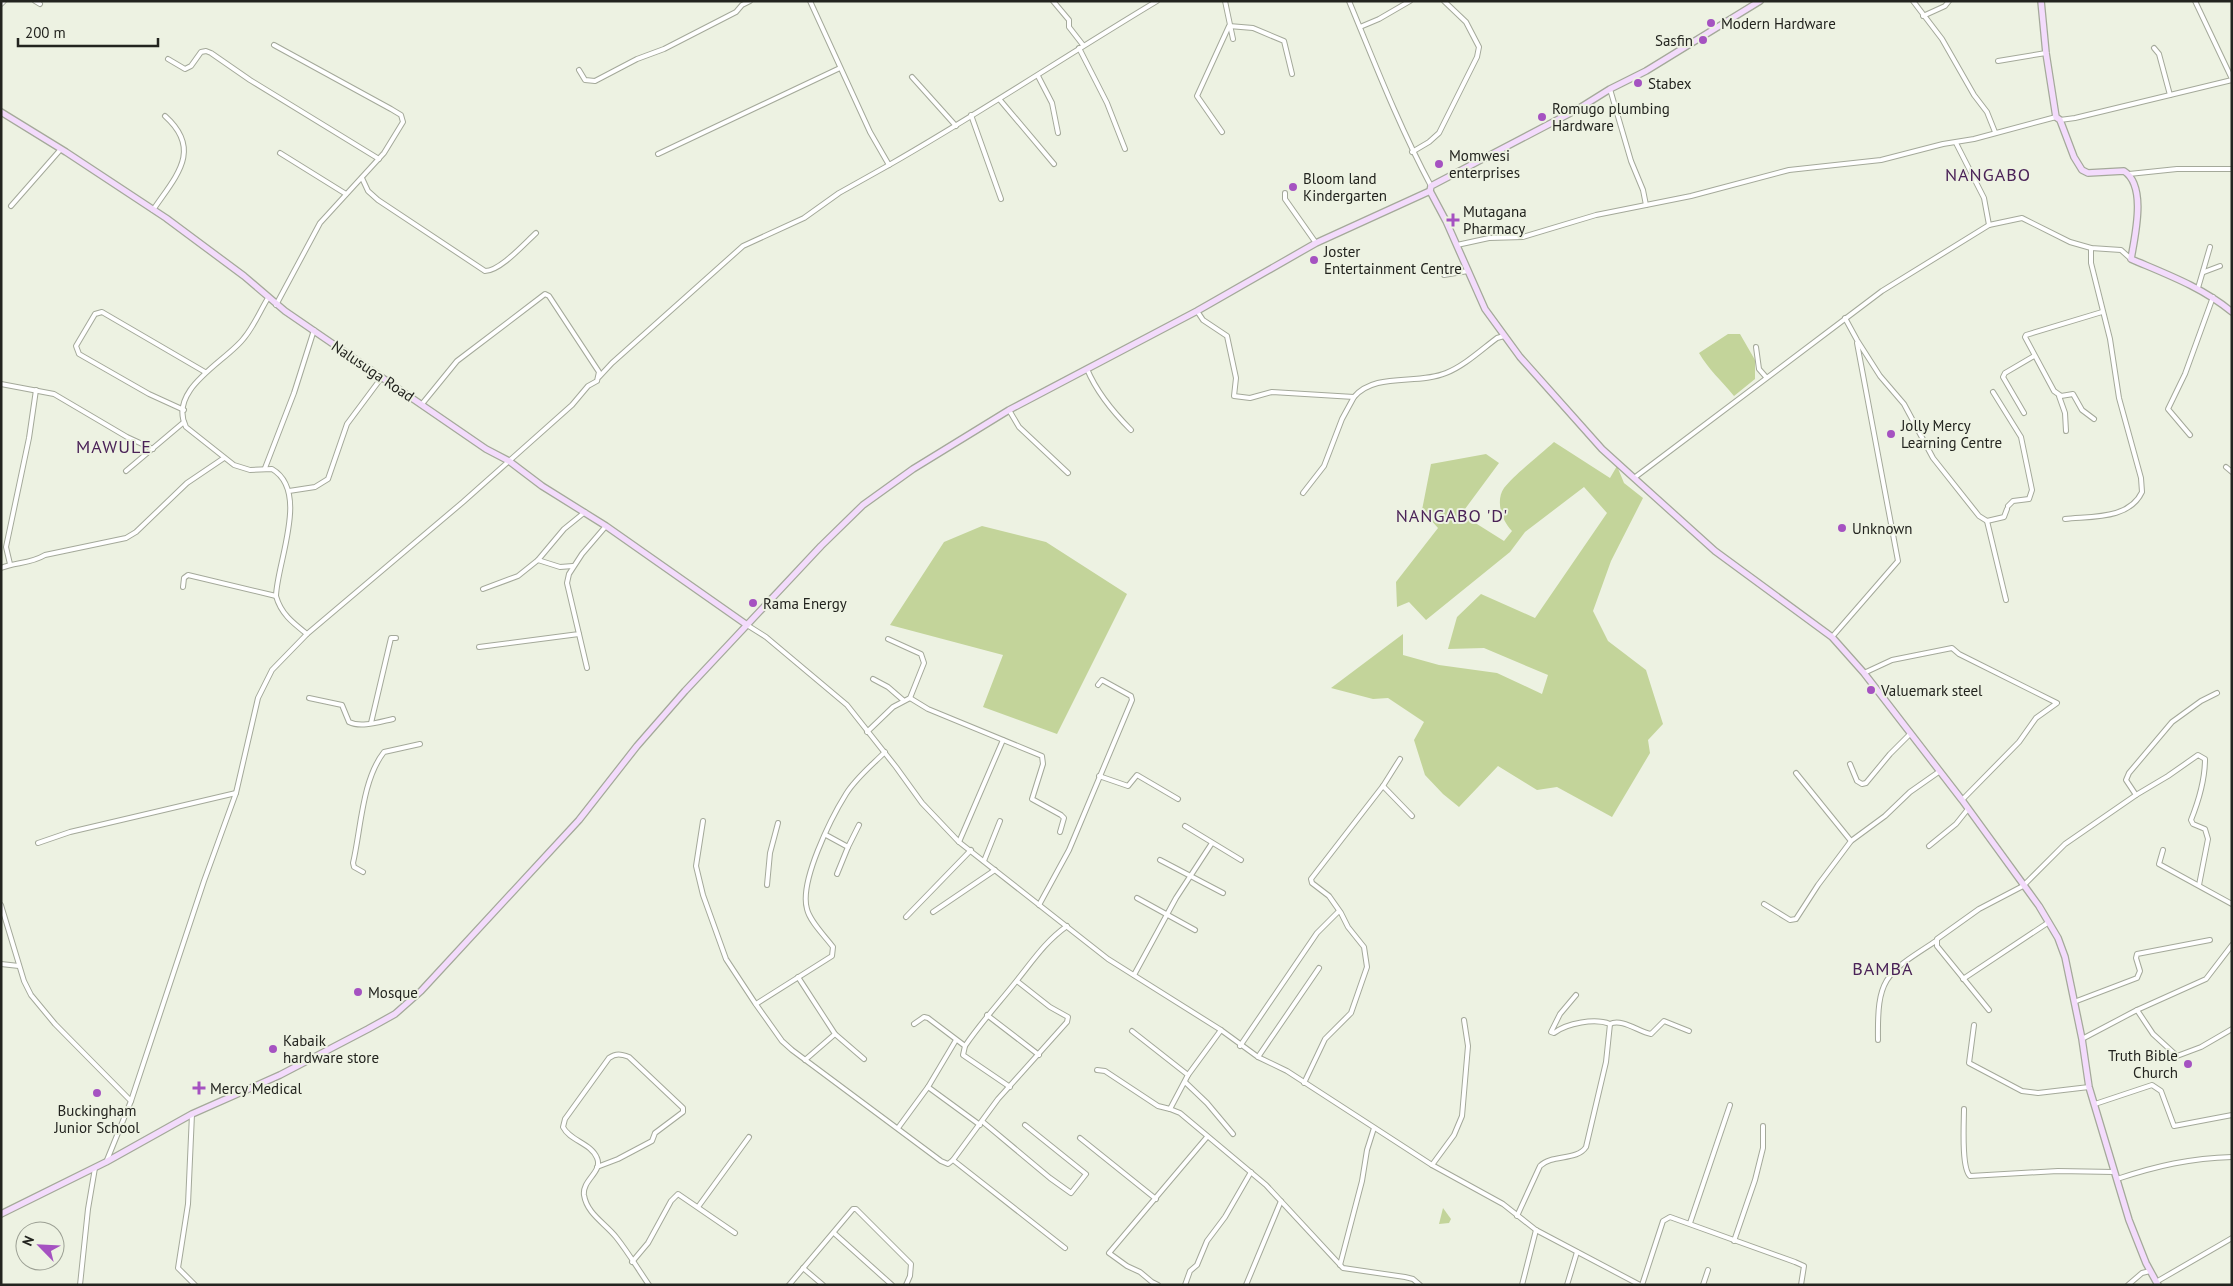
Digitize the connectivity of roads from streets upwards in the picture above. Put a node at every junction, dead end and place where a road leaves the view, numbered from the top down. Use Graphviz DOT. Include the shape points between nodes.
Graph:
graph roads {
  1 [pos="35,1"];
  2 [pos="750,1"];
  3 [pos="810,1"];
  4 [pos="1053,1"];
  5 [pos="1157,1"];
  6 [pos="1224,1"];
  7 [pos="1349,1"];
  8 [pos="1410,1"];
  9 [pos="1444,1"];
  10 [pos="1760,1"];
  11 [pos="1913,1"];
  12 [pos="1949,1"];
  13 [pos="2041,1"];
  14 [pos="2195,1"];
  15 [pos="40,4"];
  16 [pos="1923,16"];
  17 [pos="1229,26"];
  18 [pos="1360,27"];
  19 [pos="1233,39"];
  20 [pos="274,45"];
  21 [pos="1081,47"];
  22 [pos="2154,48"];
  23 [pos="2046,53"];
  24 [pos="168,59"];
  25 [pos="1998,62"];
  26 [pos="840,68"];
  27 [pos="580,70"];
  28 [pos="1292,74"];
  29 [pos="1038,76"];
  30 [pos="912,77"];
  31 [pos="2232,79"];
  32 [pos="1610,89"];
  33 [pos="2170,94"];
  34 [pos="1000,100"];
  35 [pos="1,112"];
  36 [pos="971,115"];
  37 [pos="165,116"];
  38 [pos="2058,118"];
  39 [pos="956,126"];
  40 [pos="1222,132"];
  41 [pos="1995,132"];
  42 [pos="1058,133"];
  43 [pos="1956,143"];
  44 [pos="61,148"];
  45 [pos="1125,149"];
  46 [pos="1412,152"];
  47 [pos="280,153"];
  48 [pos="658,154"];
  49 [pos="379,159"];
  50 [pos="1054,164"];
  51 [pos="889,165"];
  52 [pos="2232,170"];
  53 [pos="2129,174"];
  54 [pos="362,178"];
  55 [pos="1430,189"];
  56 [pos="1285,193"];
  57 [pos="346,194"];
  58 [pos="1000,199"];
  59 [pos="1646,205"];
  60 [pos="11,206"];
  61 [pos="153,210"];
  62 [pos="1989,225"];
  63 [pos="536,234"];
  64 [pos="1316,243"];
  65 [pos="1456,245"];
  66 [pos="2210,246"];
  67 [pos="2090,248"];
  68 [pos="2131,259"];
  69 [pos="2220,266"];
  70 [pos="1468,271"];
  71 [pos="2204,272"];
  72 [pos="1444,275"];
  73 [pos="2198,288"];
  74 [pos="2214,297"];
  75 [pos="268,298"];
  76 [pos="276,305"];
  77 [pos="1197,311"];
  78 [pos="2102,312"];
  79 [pos="2232,312"];
  80 [pos="1845,318"];
  81 [pos="314,330"];
  82 [pos="1504,336"];
  83 [pos="1856,340"];
  84 [pos="1756,347"];
  85 [pos="2034,356"];
  86 [pos="1087,369"];
  87 [pos="205,372"];
  88 [pos="382,377"];
  89 [pos="599,377"];
  90 [pos="1766,378"];
  91 [pos="1,384"];
  92 [pos="36,390"];
  93 [pos="1993,392"];
  94 [pos="2058,396"];
  95 [pos="1354,397"];
  96 [pos="422,404"];
  97 [pos="184,410"];
  98 [pos="1009,410"];
  99 [pos="2024,412"];
  100 [pos="2094,419"];
  101 [pos="184,422"];
  102 [pos="1131,430"];
  103 [pos="2066,431"];
  104 [pos="2190,435"];
  105 [pos="153,449"];
  106 [pos="224,458"];
  107 [pos="509,461"];
  108 [pos="2226,467"];
  109 [pos="265,468"];
  110 [pos="126,472"];
  111 [pos="2232,472"];
  112 [pos="1068,473"];
  113 [pos="1634,478"];
  114 [pos="289,490"];
  115 [pos="1303,493"];
  116 [pos="585,512"];
  117 [pos="2065,519"];
  118 [pos="1987,521"];
  119 [pos="606,526"];
  120 [pos="538,560"];
  121 [pos="10,564"];
  122 [pos="573,566"];
  123 [pos="1,568"];
  124 [pos="182,587"];
  125 [pos="483,589"];
  126 [pos="276,596"];
  127 [pos="2006,600"];
  128 [pos="747,625"];
  129 [pos="307,634"];
  130 [pos="579,634"];
  131 [pos="1832,637"];
  132 [pos="396,638"];
  133 [pos="888,638"];
  134 [pos="479,647"];
  135 [pos="587,668"];
  136 [pos="1864,673"];
  137 [pos="1105,674"];
  138 [pos="873,679"];
  139 [pos="1102,680"];
  140 [pos="1098,685"];
  141 [pos="2217,693"];
  142 [pos="309,698"];
  143 [pos="910,698"];
  144 [pos="903,700"];
  145 [pos="393,719"];
  146 [pos="371,723"];
  147 [pos="867,732"];
  148 [pos="1910,734"];
  149 [pos="1003,740"];
  150 [pos="420,744"];
  151 [pos="885,752"];
  152 [pos="1400,759"];
  153 [pos="1850,764"];
  154 [pos="1940,771"];
  155 [pos="1796,774"];
  156 [pos="1099,776"];
  157 [pos="1383,786"];
  158 [pos="236,793"];
  159 [pos="2136,795"];
  160 [pos="1178,800"];
  161 [pos="1962,800"];
  162 [pos="1968,809"];
  163 [pos="1412,816"];
  164 [pos="702,821"];
  165 [pos="1000,821"];
  166 [pos="778,823"];
  167 [pos="860,825"];
  168 [pos="1185,826"];
  169 [pos="1060,832"];
  170 [pos="826,834"];
  171 [pos="1852,841"];
  172 [pos="959,842"];
  173 [pos="38,843"];
  174 [pos="1212,843"];
  175 [pos="1929,846"];
  176 [pos="848,847"];
  177 [pos="971,850"];
  178 [pos="2163,850"];
  179 [pos="1160,860"];
  180 [pos="1241,860"];
  181 [pos="984,861"];
  182 [pos="995,870"];
  183 [pos="363,872"];
  184 [pos="837,874"];
  185 [pos="1190,876"];
  186 [pos="2199,885"];
  187 [pos="767,886"];
  188 [pos="2024,886"];
  189 [pos="1223,893"];
  190 [pos="1137,898"];
  191 [pos="1764,904"];
  192 [pos="2232,904"];
  193 [pos="1039,905"];
  194 [pos="1,906"];
  195 [pos="1339,911"];
  196 [pos="933,912"];
  197 [pos="1167,915"];
  198 [pos="906,917"];
  199 [pos="2049,922"];
  200 [pos="1067,926"];
  201 [pos="1195,930"];
  202 [pos="2210,940"];
  203 [pos="1936,941"];
  204 [pos="2232,946"];
  205 [pos="1,964"];
  206 [pos="19,966"];
  207 [pos="1319,968"];
  208 [pos="1134,975"];
  209 [pos="798,977"];
  210 [pos="1963,979"];
  211 [pos="1017,981"];
  212 [pos="1576,995"];
  213 [pos="2074,1002"];
  214 [pos="755,1003"];
  215 [pos="1989,1010"];
  216 [pos="2136,1010"];
  217 [pos="758,1011"];
  218 [pos="987,1015"];
  219 [pos="1464,1020"];
  220 [pos="914,1024"];
  221 [pos="1610,1024"];
  222 [pos="1974,1025"];
  223 [pos="1221,1030"];
  224 [pos="2232,1030"];
  225 [pos="1132,1031"];
  226 [pos="1689,1031"];
  227 [pos="835,1034"];
  228 [pos="2082,1039"];
  229 [pos="956,1040"];
  230 [pos="1878,1040"];
  231 [pos="965,1046"];
  232 [pos="1240,1046"];
  233 [pos="1039,1055"];
  234 [pos="1258,1057"];
  235 [pos="864,1059"];
  236 [pos="805,1060"];
  237 [pos="1097,1070"];
  238 [pos="1188,1076"];
  239 [pos="1185,1082"];
  240 [pos="1304,1083"];
  241 [pos="928,1087"];
  242 [pos="1010,1087"];
  243 [pos="2089,1087"];
  244 [pos="131,1101"];
  245 [pos="2095,1104"];
  246 [pos="1730,1105"];
  247 [pos="1170,1109"];
  248 [pos="1964,1109"];
  249 [pos="192,1114"];
  250 [pos="2232,1115"];
  251 [pos="981,1123"];
  252 [pos="1025,1125"];
  253 [pos="1762,1126"];
  254 [pos="898,1128"];
  255 [pos="1374,1128"];
  256 [pos="1233,1134"];
  257 [pos="748,1137"];
  258 [pos="1207,1137"];
  259 [pos="1080,1138"];
  260 [pos="2232,1157"];
  261 [pos="953,1160"];
  262 [pos="106,1162"];
  263 [pos="1432,1165"];
  264 [pos="597,1167"];
  265 [pos="95,1168"];
  266 [pos="1251,1172"];
  267 [pos="2114,1172"];
  268 [pos="2116,1179"];
  269 [pos="1156,1198"];
  270 [pos="1281,1201"];
  271 [pos="698,1207"];
  272 [pos="1,1214"];
  273 [pos="1517,1216"];
  274 [pos="1690,1223"];
  275 [pos="1536,1230"];
  276 [pos="735,1233"];
  277 [pos="834,1233"];
  278 [pos="2232,1238"];
  279 [pos="1734,1241"];
  280 [pos="1064,1248"];
  281 [pos="1577,1252"];
  282 [pos="632,1262"];
  283 [pos="1340,1265"];
  284 [pos="803,1268"];
  285 [pos="1708,1270"];
  286 [pos="2150,1271"];
  287 [pos="2157,1283"];
  288 [pos="80,1285"];
  289 [pos="195,1285"];
  290 [pos="649,1285"];
  291 [pos="790,1285"];
  292 [pos="823,1285"];
  293 [pos="892,1285"];
  294 [pos="906,1285"];
  295 [pos="1158,1285"];
  296 [pos="1185,1285"];
  297 [pos="1246,1285"];
  298 [pos="1420,1285"];
  299 [pos="1522,1285"];
  300 [pos="1567,1285"];
  301 [pos="1641,1285"];
  302 [pos="1703,1285"];
  303 [pos="1801,1285"];
  304 [pos="2128,1285"];
  1 -- 15 [label="street"];
  2 -- 27 [label="street" via="736,12 664,49 595,80 585,80"];
  3 -- 26 [label="street"];
  4 -- 21 [label="street" via="1069,20"];
  5 -- 21 [label="street"];
  6 -- 17 [label="street"];
  7 -- 18 [label="street"];
  8 -- 18 [label="street"];
  9 -- 46 [label="street" via="1466,22 1479,47 1477,57 1439,133"];
  10 -- 32 [label="street" via="1646,71"];
  11 -- 16 [label="street"];
  12 -- 16 [label="street"];
  13 -- 23 [label="street"];
  14 -- 31 [label="street"];
  16 -- 41 [label="street" via="1942,39 1987,112"];
  17 -- 19 [label="street"];
  17 -- 28 [label="street" via="1253,28 1284,41"];
  17 -- 40 [label="street" via="1198,96"];
  18 -- 46 [label="street"];
  20 -- 49 [label="street" via="401,115 402,126"];
  21 -- 29 [label="street"];
  21 -- 45 [label="street"];
  22 -- 33 [label="street" via="2159,54"];
  23 -- 25 [label="street"];
  23 -- 38 [label="street"];
  24 -- 49 [label="street" via="188,69 201,52 206,51"];
  26 -- 48 [label="street"];
  26 -- 51 [label="street"];
  29 -- 34 [label="street"];
  29 -- 42 [label="street" via="1052,103"];
  30 -- 39 [label="street"];
  31 -- 33 [label="street"];
  32 -- 55 [label="street"];
  32 -- 59 [label="street" via="1631,161 1644,190"];
  33 -- 38 [label="street" via="2075,118"];
  34 -- 36 [label="street"];
  34 -- 50 [label="street"];
  35 -- 44 [label="street, Nalusuga Road"];
  36 -- 39 [label="street"];
  36 -- 58 [label="street"];
  37 -- 61 [label="street" via="177,126 185,150 174,179"];
  38 -- 41 [label="street"];
  38 -- 53 [label="street" via="2082,170 2088,173 2124,171"];
  39 -- 51 [label="street"];
  41 -- 43 [label="street"];
  43 -- 59 [label="street" via="1882,160 1789,170"];
  43 -- 62 [label="street" via="1984,198"];
  44 -- 60 [label="street"];
  44 -- 61 [label="street, Nalusuga Road"];
  46 -- 55 [label="street"];
  47 -- 57 [label="street"];
  49 -- 54 [label="street"];
  51 -- 89 [label="street" via="839,193 804,218 744,246"];
  52 -- 53 [label="street"];
  53 -- 68 [label="street" via="2135,183 2137,197"];
  54 -- 57 [label="street"];
  54 -- 63 [label="street" via="368,191 378,200 485,271 494,269"];
  55 -- 64 [label="street"];
  55 -- 65 [label="street"];
  56 -- 64 [label="street" via="1285,199"];
  57 -- 76 [label="street" via="320,223"];
  59 -- 65 [label="street" via="1596,215 1523,237 1489,238"];
  61 -- 75 [label="street, Nalusuga Road" via="244,276"];
  62 -- 67 [label="street" via="2022,218 2070,242"];
  62 -- 80 [label="street" via="1882,291"];
  64 -- 77 [label="street"];
  65 -- 70 [label="street"];
  66 -- 71 [label="street"];
  67 -- 68 [label="street" via="2121,250"];
  67 -- 78 [label="street"];
  68 -- 73 [label="street"];
  69 -- 71 [label="street"];
  70 -- 72 [label="street"];
  70 -- 82 [label="street" via="1485,309"];
  71 -- 73 [label="street"];
  73 -- 74 [label="street"];
  74 -- 79 [label="street"];
  74 -- 104 [label="street" via="2168,409"];
  75 -- 76 [label="street, Nalusuga Road"];
  75 -- 87 [label="street" via="245,338"];
  76 -- 81 [label="street, Nalusuga Road"];
  77 -- 86 [label="street"];
  77 -- 95 [label="street" via="1203,320 1229,339 1236,378 1234,396 1250,398 1262,393 1296,392"];
  78 -- 85 [label="street" via="2026,335"];
  78 -- 117 [label="street" via="2142,492 2134,502 2113,514"];
  80 -- 83 [label="street"];
  80 -- 90 [label="street"];
  81 -- 88 [label="street, Nalusuga Road"];
  81 -- 109 [label="street"];
  82 -- 95 [label="street" via="1445,374 1378,382"];
  82 -- 113 [label="street" via="1602,448"];
  83 -- 118 [label="street" via="1904,404 1933,458"];
  83 -- 131 [label="street" via="1898,561"];
  84 -- 90 [label="street" via="1759,369"];
  85 -- 94 [label="street"];
  85 -- 99 [label="street" via="2003,377"];
  86 -- 98 [label="street"];
  86 -- 102 [label="street" via="1107,403"];
  87 -- 97 [label="street" via="184,403"];
  87 -- 97 [label="street" via="102,312 95,314 76,346 79,354"];
  88 -- 96 [label="street, Nalusuga Road"];
  88 -- 114 [label="street" via="348,424 328,479 315,487"];
  89 -- 96 [label="street" via="599,372 545,294 457,361"];
  89 -- 107 [label="street"];
  90 -- 113 [label="street"];
  91 -- 92 [label="street"];
  92 -- 105 [label="street" via="54,394 133,441"];
  92 -- 121 [label="street" via="6,547"];
  93 -- 118 [label="street" via="2021,437 2032,493 2029,499 2013,501 2004,517"];
  94 -- 100 [label="street" via="2073,394 2082,410"];
  94 -- 103 [label="street" via="2065,413"];
  95 -- 115 [label="street" via="1324,466"];
  96 -- 107 [label="street, Nalusuga Road" via="486,449"];
  97 -- 101 [label="street"];
  98 -- 112 [label="street" via="1019,427"];
  98 -- 128 [label="street" via="913,469 863,505"];
  101 -- 105 [label="street"];
  101 -- 106 [label="street"];
  105 -- 110 [label="street"];
  106 -- 109 [label="street" via="250,470"];
  106 -- 121 [label="street" via="187,483 126,538 45,555 23,564"];
  107 -- 116 [label="street, Nalusuga Road"];
  107 -- 129 [label="street"];
  108 -- 111 [label="street"];
  109 -- 114 [label="street" via="278,473"];
  113 -- 131 [label="street" via="1715,550"];
  114 -- 126 [label="street" via="288,536"];
  116 -- 119 [label="street, Nalusuga Road"];
  116 -- 120 [label="street" via="564,529"];
  118 -- 127 [label="street"];
  119 -- 122 [label="street"];
  119 -- 128 [label="street, Nalusuga Road"];
  120 -- 122 [label="street" via="560,567"];
  120 -- 125 [label="street" via="518,576"];
  121 -- 123 [label="street"];
  122 -- 130 [label="street" via="567,583"];
  124 -- 126 [label="street" via="188,575"];
  126 -- 129 [label="street" via="288,618"];
  128 -- 147 [label="street" via="847,705"];
  128 -- 249 [label="street" via="637,746 580,820 421,991 395,1014 280,1075"];
  129 -- 158 [label="street" via="272,670 258,698"];
  130 -- 134 [label="street"];
  130 -- 135 [label="street"];
  131 -- 136 [label="street"];
  132 -- 146 [label="street" via="391,638"];
  133 -- 143 [label="street" via="921,654 924,660"];
  136 -- 148 [label="street"];
  136 -- 161 [label="street" via="1892,660 1952,648 2057,703 2036,718 2019,742"];
  137 -- 139 [label="street"];
  138 -- 144 [label="street"];
  139 -- 140 [label="street"];
  139 -- 156 [label="street" via="1132,700"];
  141 -- 159 [label="street" via="2172,722 2129,773 2126,780"];
  142 -- 146 [label="street" via="342,705 352,724"];
  143 -- 144 [label="street"];
  143 -- 149 [label="street" via="928,709"];
  144 -- 147 [label="street"];
  145 -- 146 [label="street"];
  147 -- 151 [label="street"];
  148 -- 153 [label="street" via="1866,783 1857,781"];
  148 -- 154 [label="street"];
  149 -- 169 [label="street" via="1042,756 1043,764 1032,799 1064,818"];
  149 -- 172 [label="street"];
  150 -- 183 [label="street" via="384,752 376,766 366,794 352,863"];
  151 -- 170 [label="street" via="846,794"];
  151 -- 172 [label="street" via="925,808"];
  152 -- 157 [label="street"];
  154 -- 161 [label="street"];
  154 -- 171 [label="street"];
  155 -- 171 [label="street"];
  156 -- 160 [label="street" via="1128,786 1136,774"];
  156 -- 193 [label="street" via="1068,850"];
  157 -- 163 [label="street"];
  157 -- 195 [label="street" via="1312,879 1312,883 1329,896"];
  158 -- 173 [label="street" via="70,832"];
  158 -- 244 [label="street"];
  159 -- 186 [label="street" via="2195,756 2206,758 2201,791 2191,820 2205,829 2208,839"];
  159 -- 188 [label="street" via="2059,849"];
  161 -- 162 [label="street"];
  162 -- 175 [label="street" via="1956,824"];
  162 -- 188 [label="street"];
  164 -- 214 [label="street" via="696,866 703,895 726,959"];
  165 -- 181 [label="street"];
  166 -- 187 [label="street" via="770,853"];
  167 -- 176 [label="street"];
  168 -- 174 [label="street"];
  170 -- 176 [label="street"];
  170 -- 209 [label="street" via="811,868 805,898 807,911 834,952"];
  171 -- 191 [label="street" via="1796,919 1790,920"];
  172 -- 177 [label="street"];
  174 -- 180 [label="street"];
  174 -- 185 [label="street"];
  176 -- 184 [label="street"];
  177 -- 181 [label="street"];
  177 -- 198 [label="street"];
  178 -- 186 [label="street" via="2159,864"];
  179 -- 185 [label="street"];
  181 -- 182 [label="street"];
  182 -- 193 [label="street"];
  182 -- 196 [label="street"];
  185 -- 189 [label="street"];
  185 -- 197 [label="street"];
  186 -- 192 [label="street"];
  188 -- 199 [label="street"];
  188 -- 203 [label="street" via="1979,909"];
  190 -- 197 [label="street"];
  193 -- 200 [label="street"];
  194 -- 206 [label="street"];
  195 -- 232 [label="street" via="1317,933"];
  195 -- 240 [label="street" via="1364,947 1367,967 1351,1013 1325,1040"];
  197 -- 201 [label="street"];
  197 -- 208 [label="street"];
  199 -- 210 [label="street"];
  199 -- 213 [label="street" via="2065,957"];
  200 -- 208 [label="street"];
  200 -- 211 [label="street" via="1051,938"];
  202 -- 213 [label="street" via="2137,954 2140,971 2137,978"];
  203 -- 210 [label="street"];
  203 -- 230 [label="street" via="1891,973 1886,981 1879,997"];
  204 -- 216 [label="street" via="2206,979"];
  205 -- 206 [label="street"];
  206 -- 244 [label="street" via="30,995"];
  207 -- 234 [label="street"];
  208 -- 223 [label="street"];
  209 -- 214 [label="street"];
  209 -- 227 [label="street"];
  210 -- 215 [label="street"];
  211 -- 218 [label="street"];
  211 -- 233 [label="street" via="1068,1017"];
  212 -- 221 [label="street" via="1560,1014 1551,1032 1580,1023"];
  213 -- 228 [label="street"];
  214 -- 217 [label="street"];
  214 -- 236 [label="street" via="782,1041"];
  216 -- 224 [label="street" via="2157,1038 2177,1056"];
  216 -- 228 [label="street"];
  218 -- 231 [label="street"];
  218 -- 233 [label="street"];
  219 -- 263 [label="street" via="1468,1046 1462,1116 1454,1135"];
  220 -- 229 [label="street" via="926,1017"];
  221 -- 226 [label="street" via="1622,1023 1651,1034 1660,1023 1667,1021"];
  221 -- 273 [label="street" via="1606,1062 1586,1146 1579,1154 1545,1161 1540,1166"];
  222 -- 243 [label="street" via="1969,1063 1972,1066 2022,1091 2038,1093"];
  223 -- 232 [label="street"];
  223 -- 238 [label="street"];
  225 -- 238 [label="street"];
  227 -- 235 [label="street"];
  227 -- 236 [label="street"];
  228 -- 243 [label="street"];
  229 -- 231 [label="street"];
  229 -- 241 [label="street"];
  231 -- 242 [label="street" via="963,1055"];
  232 -- 234 [label="street"];
  233 -- 242 [label="street"];
  234 -- 240 [label="street"];
  236 -- 254 [label="street"];
  237 -- 247 [label="street" via="1105,1071 1158,1106"];
  238 -- 239 [label="street"];
  239 -- 247 [label="street"];
  239 -- 256 [label="street"];
  240 -- 255 [label="street"];
  241 -- 251 [label="street"];
  241 -- 254 [label="street"];
  242 -- 251 [label="street"];
  243 -- 245 [label="street"];
  244 -- 262 [label="street"];
  245 -- 250 [label="street" via="2152,1085 2161,1091 2174,1126"];
  245 -- 267 [label="street"];
  246 -- 274 [label="street"];
  247 -- 258 [label="street" via="1180,1113"];
  248 -- 267 [label="street" via="1966,1170 1970,1176 2058,1171"];
  249 -- 262 [label="street"];
  249 -- 289 [label="street" via="188,1204 178,1268"];
  251 -- 252 [label="street" via="1071,1193 1086,1174"];
  251 -- 261 [label="street"];
  253 -- 279 [label="street" via="1763,1148"];
  254 -- 261 [label="street" via="946,1164"];
  255 -- 263 [label="street"];
  255 -- 283 [label="street"];
  257 -- 271 [label="street"];
  258 -- 266 [label="street"];
  258 -- 269 [label="street"];
  259 -- 269 [label="street"];
  260 -- 268 [label="street" via="2201,1157"];
  261 -- 280 [label="street"];
  262 -- 265 [label="street"];
  263 -- 273 [label="street" via="1503,1204"];
  264 -- 264 [label="street" via="594,1154 567,1133 563,1124 609,1058 620,1054 629,1057 683,1108 683,1112 655,1133 652,1141"];
  264 -- 282 [label="street" via="585,1184 588,1209 616,1237"];
  265 -- 272 [label="street"];
  265 -- 288 [label="street"];
  266 -- 270 [label="street"];
  266 -- 296 [label="street" via="1207,1241"];
  267 -- 268 [label="street"];
  268 -- 286 [label="street"];
  269 -- 295 [label="street" via="1109,1253"];
  270 -- 283 [label="street"];
  270 -- 297 [label="street"];
  271 -- 276 [label="street"];
  271 -- 282 [label="street" via="685,1197 674,1196 648,1244"];
  273 -- 275 [label="street"];
  274 -- 279 [label="street"];
  274 -- 301 [label="street" via="1670,1216 1663,1222"];
  275 -- 281 [label="street"];
  275 -- 299 [label="street"];
  277 -- 284 [label="street"];
  277 -- 293 [label="street"];
  277 -- 294 [label="street" via="854,1210 859,1211 911,1264"];
  278 -- 287 [label="street"];
  279 -- 303 [label="street" via="1804,1266"];
  281 -- 300 [label="street"];
  281 -- 301 [label="street"];
  282 -- 290 [label="street"];
  283 -- 298 [label="street" via="1345,1269 1413,1279"];
  284 -- 291 [label="street"];
  284 -- 292 [label="street"];
  285 -- 302 [label="street"];
  286 -- 287 [label="street"];
  286 -- 304 [label="street" via="2142,1273"];
}
